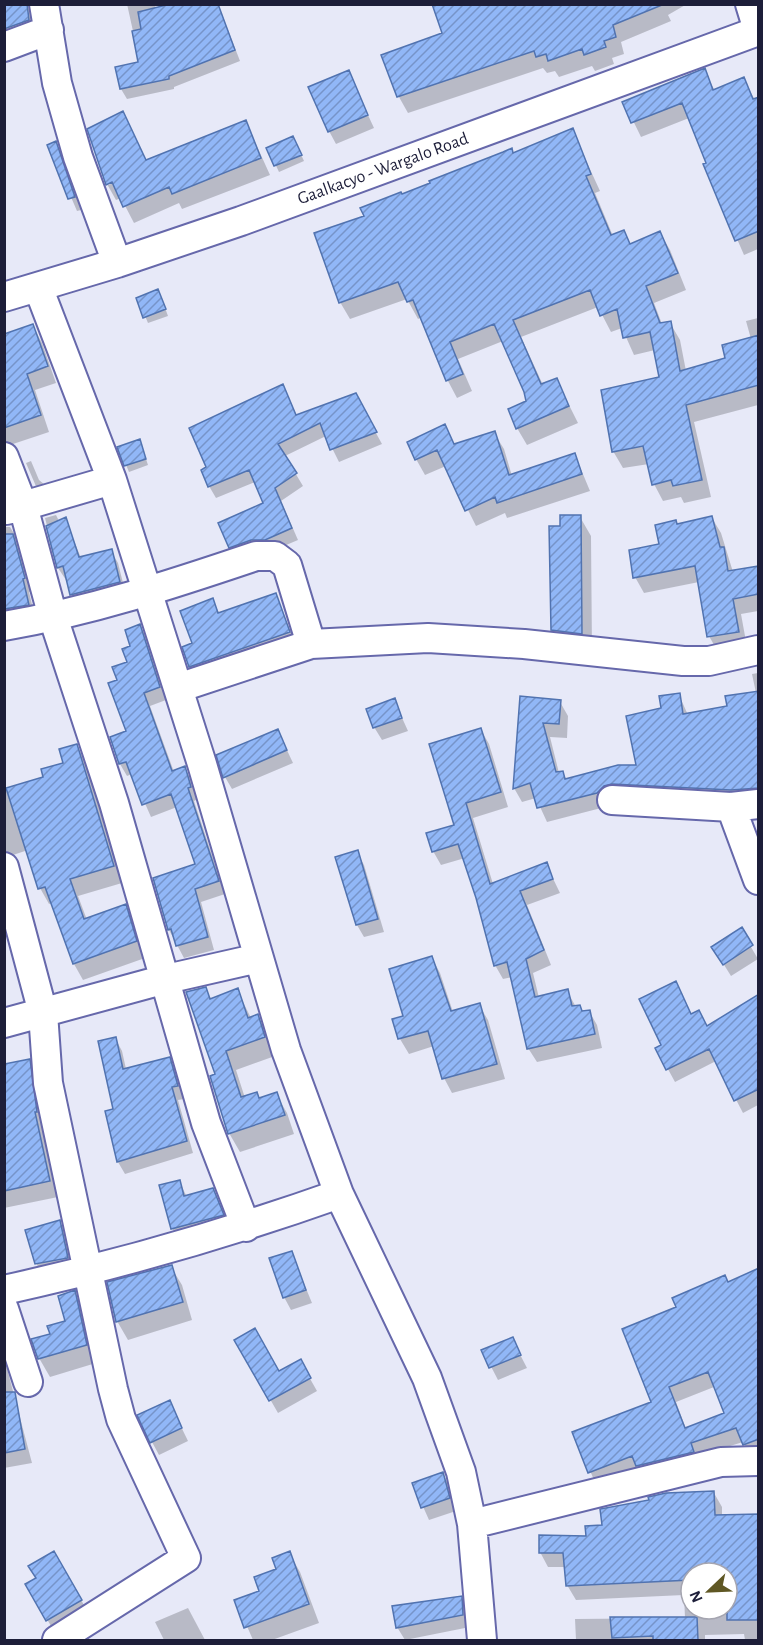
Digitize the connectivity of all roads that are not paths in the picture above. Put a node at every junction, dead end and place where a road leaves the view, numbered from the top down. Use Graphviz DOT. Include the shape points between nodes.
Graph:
graph roads {
  1 [pos="750,4"];
  2 [pos="46,17"];
  3 [pos="759,31"];
  4 [pos="4,47"];
  5 [pos="117,264"];
  6 [pos="38,287"];
  7 [pos="4,297"];
  8 [pos="4,457"];
  9 [pos="112,480"];
  10 [pos="14,508"];
  11 [pos="146,592"];
  12 [pos="53,617"];
  13 [pos="4,626"];
  14 [pos="311,645"];
  15 [pos="759,651"];
  16 [pos="178,688"];
  17 [pos="612,800"];
  18 [pos="745,806"];
  19 [pos="4,867"];
  20 [pos="759,880"];
  21 [pos="259,958"];
  22 [pos="162,980"];
  23 [pos="43,1013"];
  24 [pos="4,1023"];
  25 [pos="339,1194"];
  26 [pos="246,1227"];
  27 [pos="88,1271"];
  28 [pos="4,1290"];
  29 [pos="4,1309"];
  30 [pos="28,1382"];
  31 [pos="759,1461"];
  32 [pos="472,1524"];
  33 [pos="57,1641"];
  34 [pos="482,1641"];
  1 -- 3 [label="street"];
  2 -- 4 [label="street"];
  2 -- 5 [label="street" via="57,83 78,156"];
  3 -- 5 [label="street, Gaalkacyo - Wargalo Road"];
  5 -- 6 [label="street, Gaalkacyo - Wargalo Road"];
  6 -- 7 [label="street, Gaalkacyo - Wargalo Road"];
  6 -- 9 [label="street"];
  8 -- 10 [label="street"];
  9 -- 10 [label="street"];
  9 -- 11 [label="street"];
  10 -- 12 [label="street"];
  11 -- 12 [label="street"];
  11 -- 14 [label="street" via="256,556 275,556 287,565"];
  11 -- 16 [label="street"];
  12 -- 13 [label="street"];
  12 -- 22 [label="street" via="114,803"];
  14 -- 15 [label="street" via="428,638 683,661"];
  14 -- 16 [label="street"];
  16 -- 21 [label="street"];
  17 -- 18 [label="street"];
  18 -- 20 [label="street"];
  19 -- 23 [label="street"];
  21 -- 22 [label="street"];
  21 -- 25 [label="street" via="286,1050"];
  22 -- 23 [label="street"];
  22 -- 26 [label="street" via="206,1123"];
  23 -- 24 [label="street"];
  23 -- 27 [label="street" via="48,1083"];
  25 -- 26 [label="street"];
  25 -- 32 [label="street" via="427,1378 461,1473"];
  26 -- 27 [label="street"];
  27 -- 28 [label="street"];
  27 -- 33 [label="street" via="121,1419 186,1558"];
  29 -- 30 [label="street"];
  31 -- 32 [label="street" via="721,1462"];
  32 -- 34 [label="street"];
}
